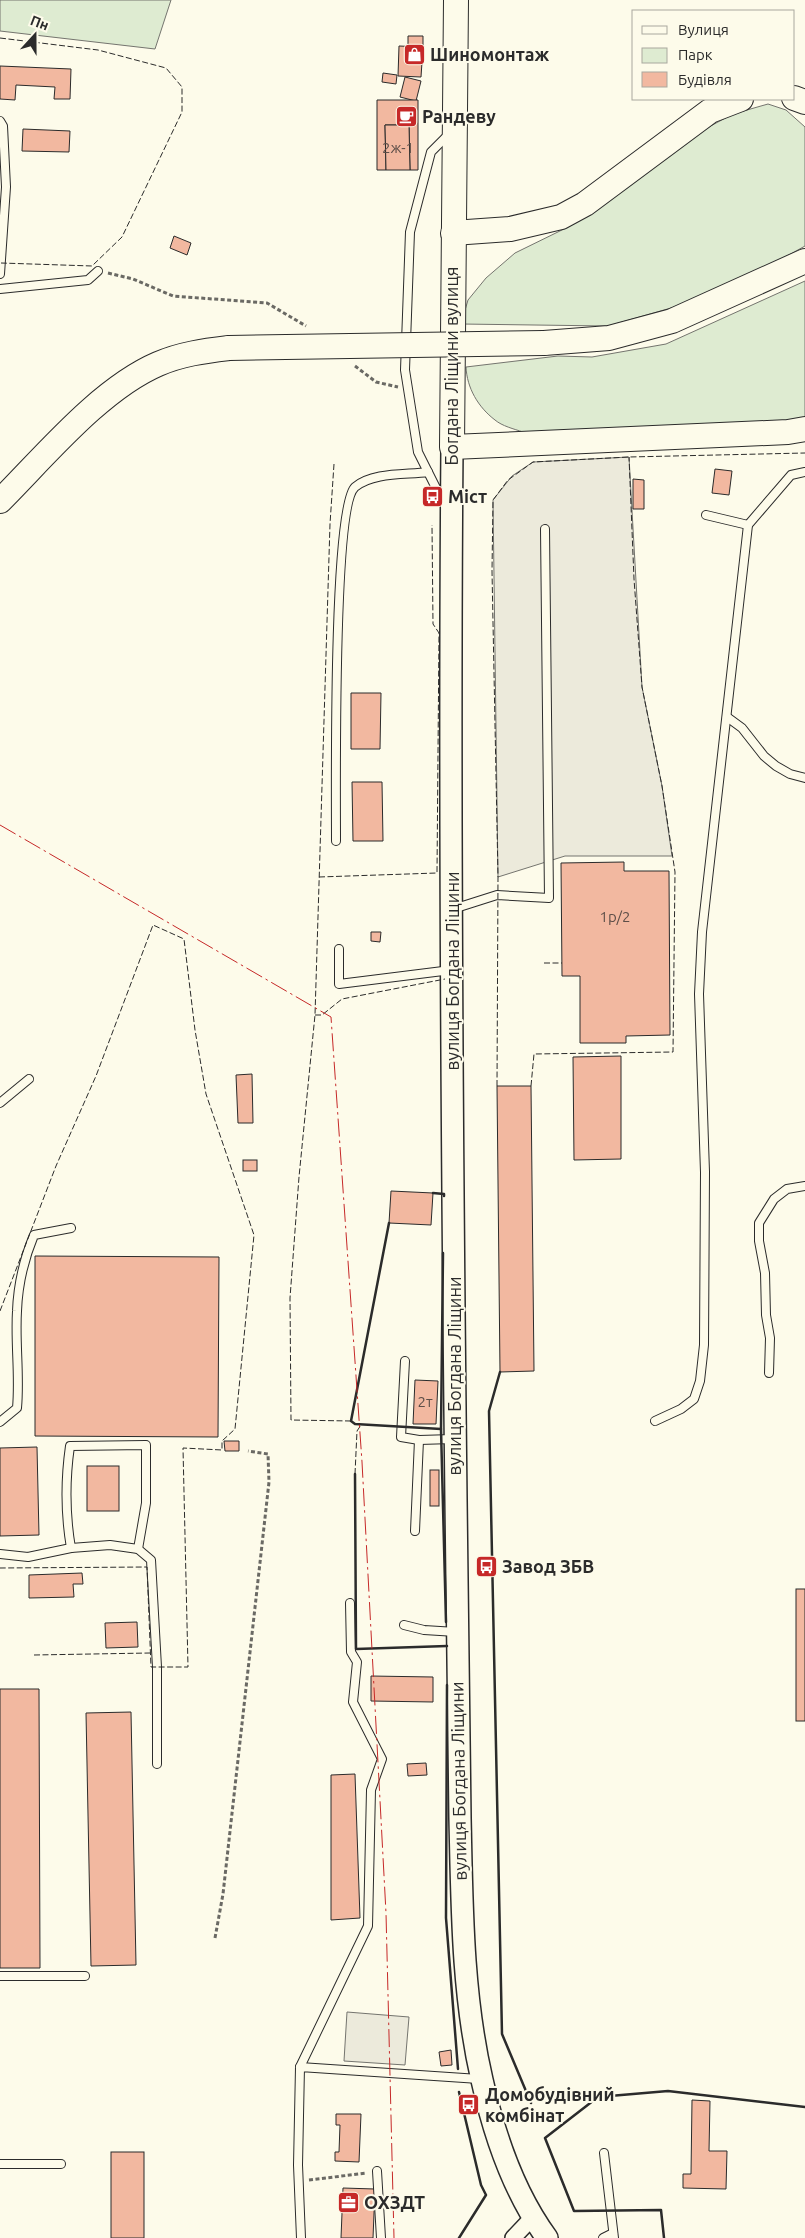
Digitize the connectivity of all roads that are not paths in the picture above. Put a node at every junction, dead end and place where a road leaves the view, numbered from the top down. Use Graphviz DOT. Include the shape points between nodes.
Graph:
graph roads {
  1 [pos="456,0"];
  2 [pos="738,100"];
  3 [pos="0,122"];
  4 [pos="454,128"];
  5 [pos="453,233"];
  6 [pos="805,261"];
  7 [pos="98,271"];
  8 [pos="0,274"];
  9 [pos="0,289"];
  10 [pos="805,429"];
  11 [pos="452,447"];
  12 [pos="428,472"];
  13 [pos="805,472"];
  14 [pos="0,501"];
  15 [pos="451,508"];
  16 [pos="706,515"];
  17 [pos="748,525"];
  18 [pos="546,529"];
  19 [pos="726,717"];
  20 [pos="805,778"];
  21 [pos="336,841"];
  22 [pos="453,909"];
  23 [pos="339,948"];
  24 [pos="453,969"];
  25 [pos="29,1079"];
  26 [pos="0,1104"];
  27 [pos="805,1186"];
  28 [pos="71,1228"];
  29 [pos="405,1361"];
  30 [pos="769,1373"];
  31 [pos="655,1421"];
  32 [pos="0,1422"];
  33 [pos="455,1439"];
  34 [pos="419,1440"];
  35 [pos="415,1531"];
  36 [pos="72,1548"];
  37 [pos="138,1549"];
  38 [pos="0,1554"];
  39 [pos="350,1603"];
  40 [pos="404,1625"];
  41 [pos="457,1632"];
  42 [pos="157,1764"];
  43 [pos="0,1976"];
  44 [pos="85,1976"];
  45 [pos="300,2067"];
  46 [pos="482,2079"];
  47 [pos="604,2153"];
  48 [pos="0,2164"];
  49 [pos="60,2164"];
  50 [pos="377,2171"];
  51 [pos="532,2218"];
  52 [pos="614,2235"];
  53 [pos="301,2238"];
  54 [pos="381,2238"];
  55 [pos="513,2238"];
  56 [pos="547,2238"];
  57 [pos="603,2238"];
  1 -- 4 [label="main road"];
  2 -- 5 [label="main road" via="710,111 586,204 562,217 510,229"];
  3 -- 8 [label="lane" via="3,126 6,186"];
  4 -- 5 [label="main road"];
  4 -- 12 [label="lane" via="431,152 410,232 405,370 418,452"];
  5 -- 11 [label="main road, Богдана Ліщини вулиця"];
  6 -- 14 [label="main road, bridge" via="672,321 609,338 544,343 229,348 192,353 166,361 122,383"];
  7 -- 9 [label="lane" via="88,280"];
  10 -- 11 [label="main road"];
  11 -- 15 [label="main road, Богдана Ліщини вулиця"];
  12 -- 15 [label="lane"];
  12 -- 21 [label="lane" via="370,478 353,488 346,509 339,582"];
  13 -- 17 [label="lane" via="791,475"];
  15 -- 22 [label="main road, вулиця Богдана Ліщини"];
  16 -- 17 [label="lane"];
  17 -- 19 [label="lane"];
  18 -- 22 [label="lane" via="549,898 497,895"];
  19 -- 20 [label="lane" via="742,728 776,766"];
  19 -- 31 [label="lane" via="702,932 699,994 705,1172 704,1345 700,1381 694,1399"];
  22 -- 24 [label="main road, вулиця Богдана Ліщини"];
  23 -- 24 [label="lane" via="339,984"];
  24 -- 33 [label="main road, вулиця Богдана Ліщини"];
  25 -- 26 [label="lane"];
  27 -- 30 [label="lane" via="787,1189 774,1199 759,1223 770,1338"];
  28 -- 32 [label="lane" via="34,1235 27,1253 17,1312 19,1388 16,1408"];
  29 -- 34 [label="lane" via="401,1437"];
  33 -- 34 [label="lane"];
  33 -- 41 [label="main road, вулиця Богдана Ліщини"];
  34 -- 35 [label="lane"];
  36 -- 37 [label="lane" via="110,1545"];
  36 -- 37 [label="lane" via="66,1519 70,1446 146,1445 146,1503"];
  36 -- 38 [label="lane" via="28,1557"];
  37 -- 42 [label="lane" via="151,1560 157,1667"];
  39 -- 45 [label="lane" via="351,1652 357,1662 353,1702 382,1759 370,1790 368,1926"];
  40 -- 41 [label="lane"];
  41 -- 46 [label="main road, вулиця Богдана Ліщини" via="467,1985"];
  43 -- 44 [label="lane"];
  45 -- 46 [label="lane"];
  45 -- 53 [label="lane" via="298,2182"];
  46 -- 51 [label="main road, вулиця Богдана Ліщини" via="505,2159"];
  47 -- 52 [label="lane"];
  48 -- 49 [label="lane"];
  50 -- 54 [label="lane"];
  51 -- 55 [label="street"];
  51 -- 56 [label="main road, вулиця Богдана Ліщини"];
  52 -- 57 [label="lane"];
}
